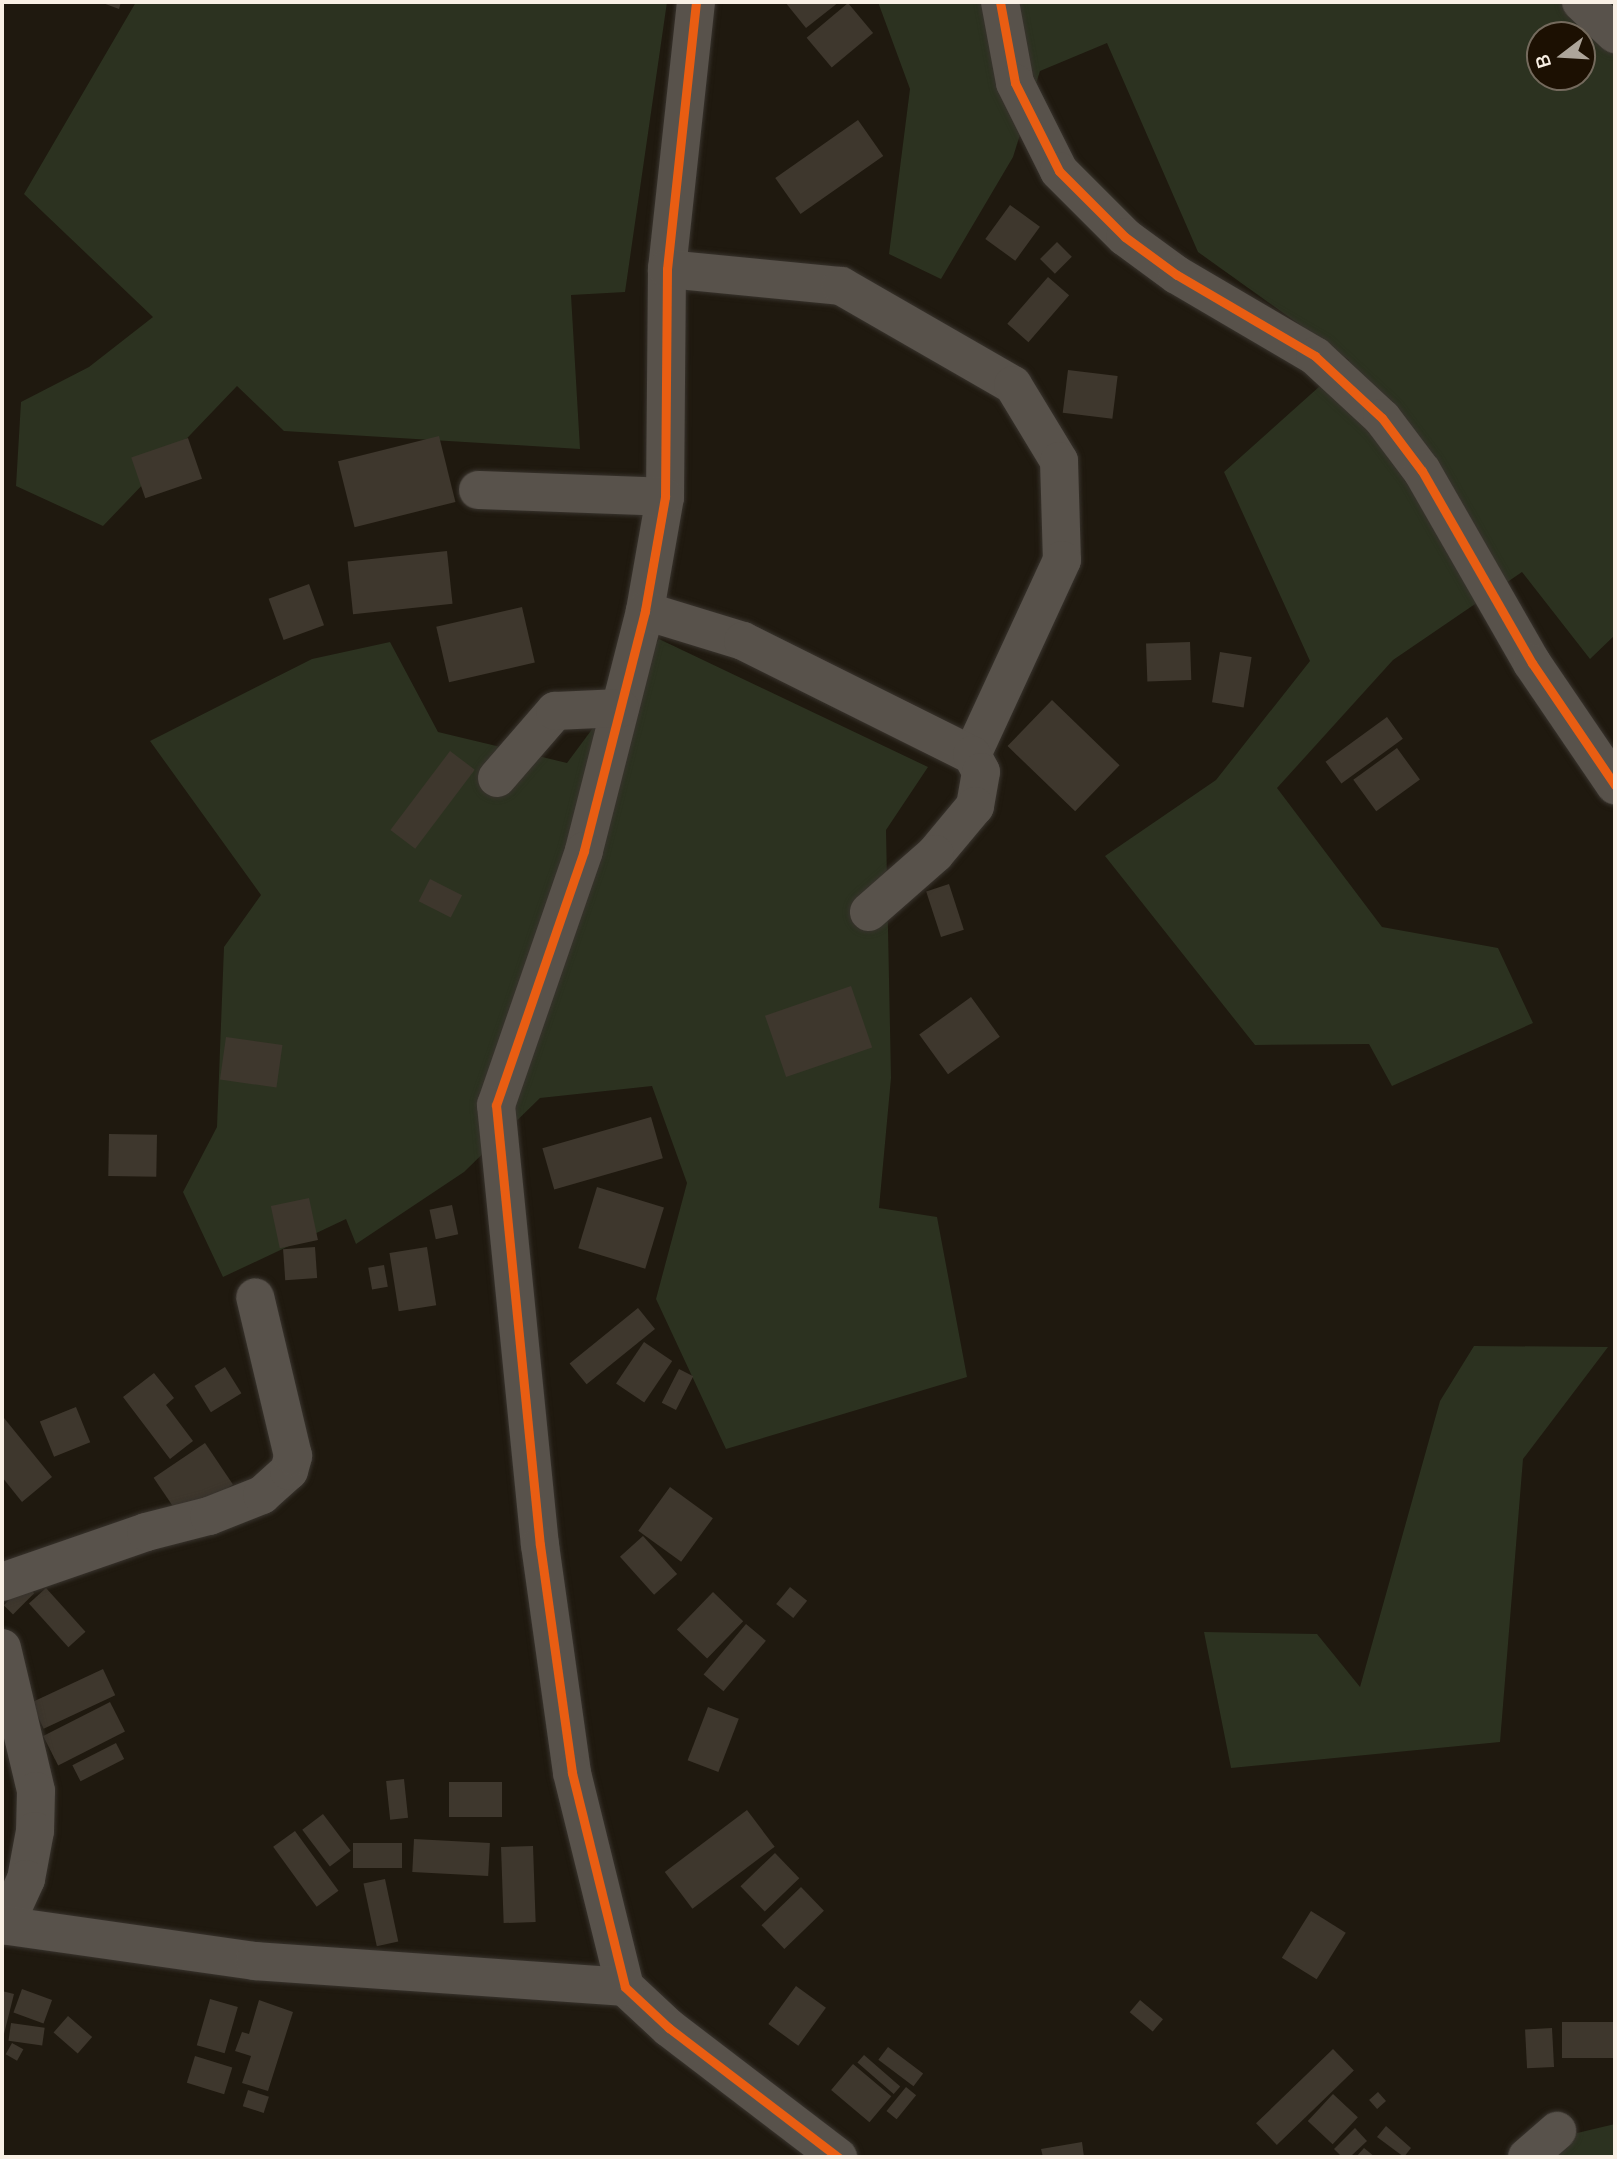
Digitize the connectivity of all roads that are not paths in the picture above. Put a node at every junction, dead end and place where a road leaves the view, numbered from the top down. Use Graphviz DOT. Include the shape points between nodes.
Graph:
graph roads {
  1 [pos="696,2"];
  2 [pos="1000,2"];
  3 [pos="1581,2"];
  4 [pos="1615,34"];
  5 [pos="667,270"];
  6 [pos="478,490"];
  7 [pos="664,497"];
  8 [pos="645,611"];
  9 [pos="620,708"];
  10 [pos="972,755"];
  11 [pos="497,778"];
  12 [pos="1615,785"];
  13 [pos="869,912"];
  14 [pos="255,1297"];
  15 [pos="2,1581"];
  16 [pos="2,1648"];
  17 [pos="4,1925"];
  18 [pos="625,1986"];
  19 [pos="1557,2131"];
  20 [pos="838,2157"];
  21 [pos="1527,2157"];
  1 -- 5 [label="street"];
  2 -- 12 [label="street" via="1015,83 1059,171 1125,237 1177,275 1315,356 1382,418 1422,471 1532,663"];
  3 -- 4 [label="street"];
  5 -- 7 [label="street"];
  5 -- 10 [label="street" via="841,286 1013,386 1059,461 1062,560"];
  6 -- 7 [label="street"];
  7 -- 8 [label="street"];
  8 -- 9 [label="street"];
  8 -- 10 [label="street" via="743,641"];
  9 -- 11 [label="street" via="555,711"];
  9 -- 18 [label="street" via="584,851 496,1105 540,1545 572,1773"];
  10 -- 13 [label="street" via="981,772 975,806 935,854"];
  14 -- 15 [label="street" via="293,1456 289,1471 262,1495 220,1512"];
  16 -- 17 [label="street" via="36,1791 35,1831 26,1879"];
  17 -- 18 [label="street" via="255,1961"];
  18 -- 20 [label="street" via="669,2028"];
  19 -- 21 [label="street"];
}
